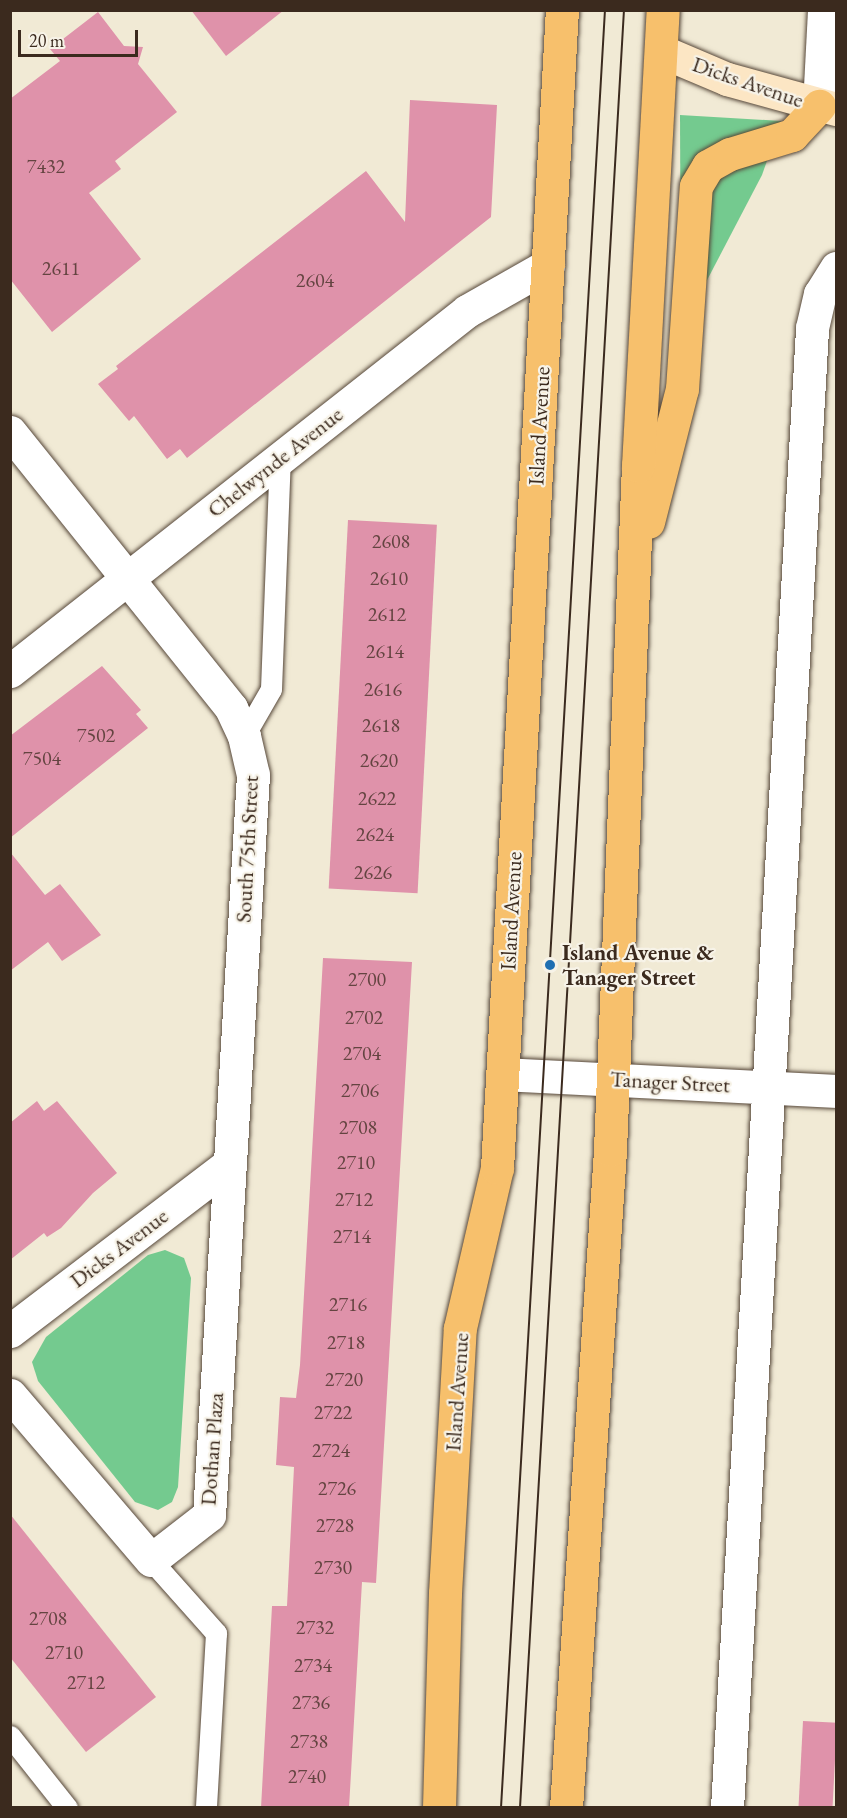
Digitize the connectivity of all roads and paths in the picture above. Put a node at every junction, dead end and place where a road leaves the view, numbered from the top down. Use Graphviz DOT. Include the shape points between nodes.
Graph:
graph roads {
  1 [pos="562,10"];
  2 [pos="663,10"];
  3 [pos="824,10"];
  4 [pos="661,51"];
  5 [pos="828,107"];
  6 [pos="548,265"];
  7 [pos="837,268"];
  8 [pos="10,432"];
  9 [pos="280,458"];
  10 [pos="635,564"];
  11 [pos="126,580"];
  12 [pos="10,671"];
  13 [pos="244,736"];
  14 [pos="502,1074"];
  15 [pos="613,1079"];
  16 [pos="770,1087"];
  17 [pos="837,1091"];
  18 [pos="228,1166"];
  19 [pos="10,1331"];
  20 [pos="10,1395"];
  21 [pos="151,1560"];
  22 [pos="10,1736"];
  23 [pos="67,1808"];
  24 [pos="206,1808"];
  25 [pos="439,1808"];
  26 [pos="566,1808"];
  27 [pos="727,1808"];
  1 -- 6 [label="main road, Island Avenue"];
  2 -- 4 [label="main road"];
  3 -- 5 [label="street"];
  4 -- 5 [label="street, Dicks Avenue" via="727,79"];
  4 -- 10 [label="main road"];
  5 -- 10 [label="main road" via="792,135 730,154 708,166 696,186 682,390 670,446"];
  6 -- 9 [label="street, Chelwynde Avenue" via="467,311"];
  6 -- 14 [label="main road, Island Avenue"];
  7 -- 16 [label="street" via="820,294 812,328"];
  8 -- 11 [label="street, South 75th Street"];
  9 -- 11 [label="street, Chelwynde Avenue"];
  9 -- 13 [label="lane" via="271,689"];
  10 -- 15 [label="main road"];
  11 -- 12 [label="street, Chelwynde Avenue"];
  11 -- 13 [label="street, South 75th Street" via="231,708"];
  13 -- 18 [label="street, South 75th Street" via="253,775"];
  14 -- 15 [label="street, Tanager Street"];
  14 -- 25 [label="main road, Island Avenue" via="497,1168 460,1328"];
  15 -- 16 [label="street, Tanager Street"];
  15 -- 26 [label="main road"];
  16 -- 17 [label="street, Tanager Street"];
  16 -- 27 [label="street"];
  18 -- 19 [label="street, Dicks Avenue"];
  18 -- 21 [label="street, Dothan Plaza" via="209,1515"];
  20 -- 21 [label="street"];
  21 -- 24 [label="lane" via="216,1633"];
  22 -- 23 [label="lane"];
}
